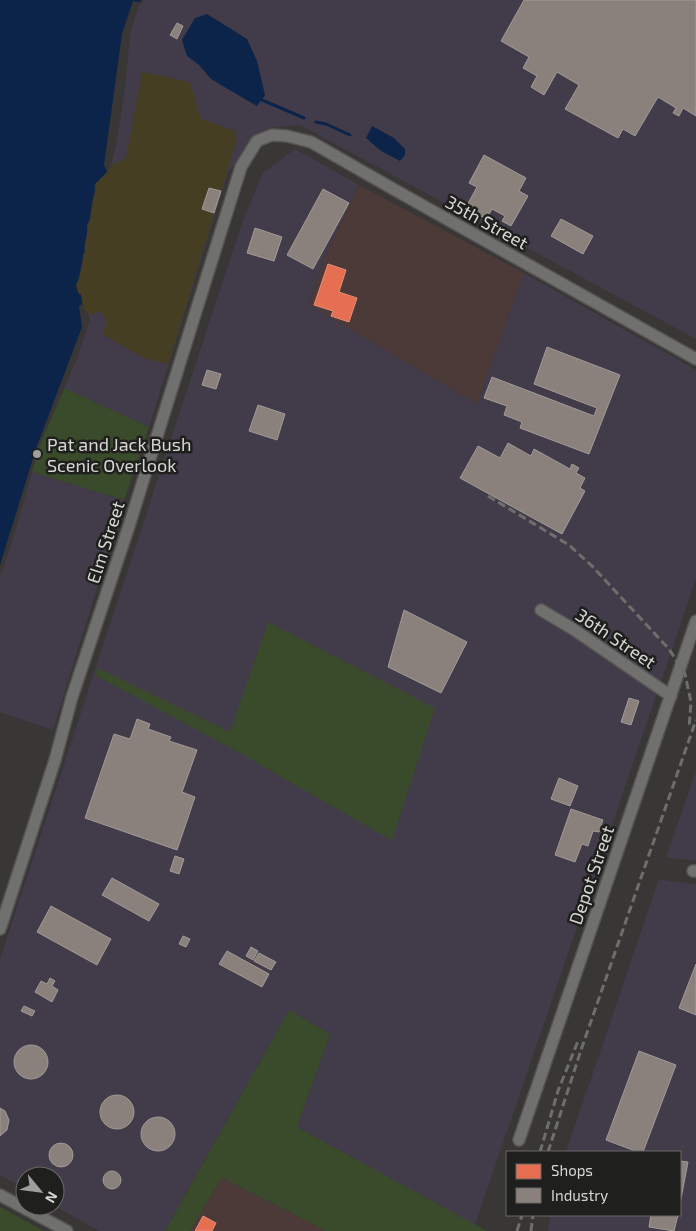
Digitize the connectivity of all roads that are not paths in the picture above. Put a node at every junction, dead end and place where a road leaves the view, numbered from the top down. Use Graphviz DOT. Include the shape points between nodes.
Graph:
graph roads {
  1 [pos="258,141"];
  2 [pos="696,358"];
  3 [pos="541,610"];
  4 [pos="696,622"];
  5 [pos="670,696"];
  6 [pos="0,929"];
  7 [pos="519,1140"];
  8 [pos="0,1195"];
  9 [pos="67,1231"];
  1 -- 2 [label="street, 35th Street" via="272,135 311,142"];
  1 -- 6 [label="street, Elm Street" via="241,167"];
  3 -- 5 [label="street, 36th Street"];
  4 -- 5 [label="street, Depot Street"];
  5 -- 7 [label="street, Depot Street"];
  8 -- 9 [label="street"];
}
